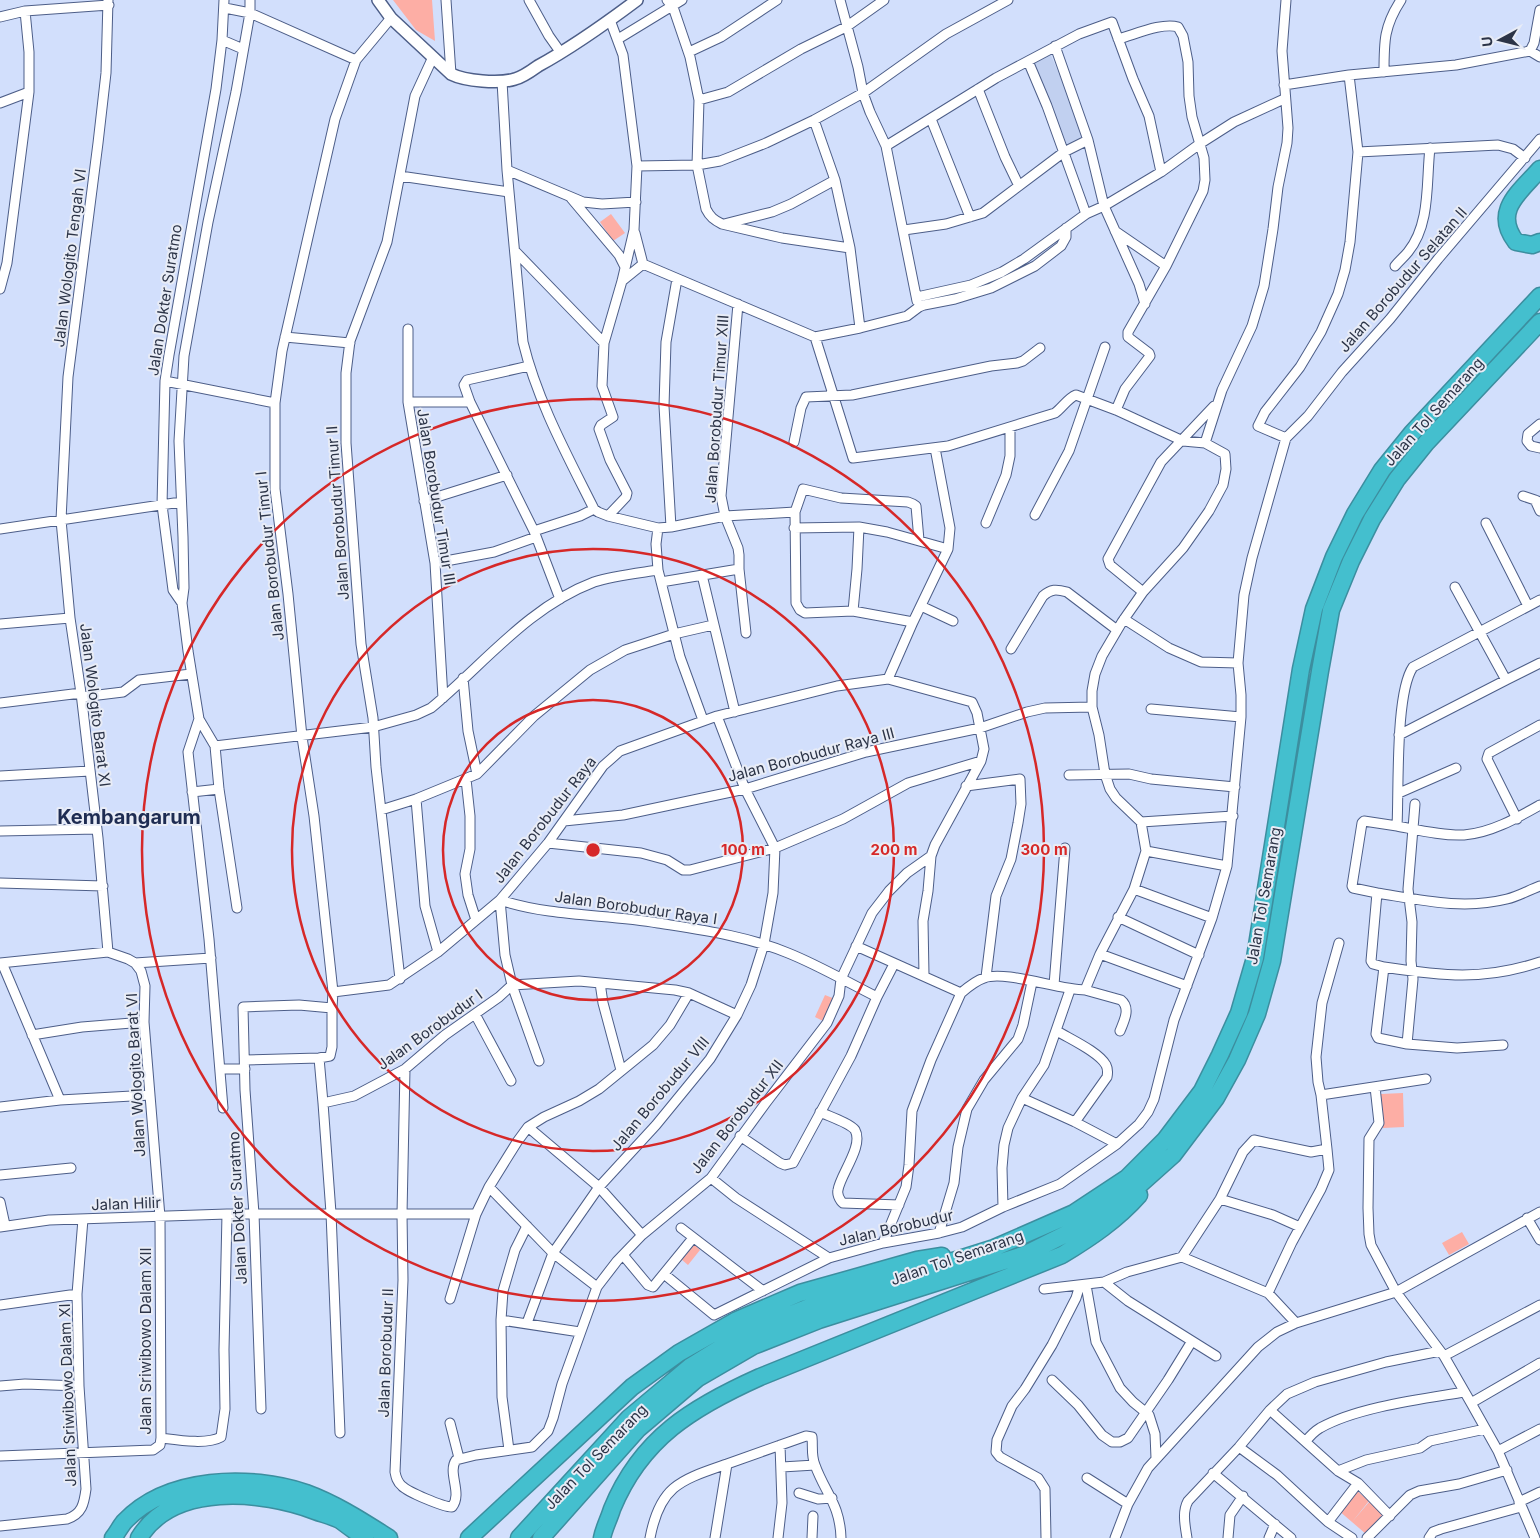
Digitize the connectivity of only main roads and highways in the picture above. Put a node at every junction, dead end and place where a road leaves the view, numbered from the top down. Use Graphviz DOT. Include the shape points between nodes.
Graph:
graph roads {
  1 [pos="1540,169"];
  2 [pos="1540,242"];
  3 [pos="1540,296"];
  4 [pos="1540,322"];
  5 [pos="1173,1155"];
  6 [pos="994,1248"];
  7 [pos="113,1538"];
  8 [pos="139,1538"];
  9 [pos="365,1538"];
  10 [pos="389,1538"];
  11 [pos="469,1538"];
  12 [pos="519,1538"];
  13 [pos="541,1538"];
  14 [pos="602,1538"];
  1 -- 2 [label="highway" via="1511,202 1506,214 1507,231 1516,242 1532,245"];
  3 -- 6 [label="highway, Jalan Tol Semarang" via="1412,433 1382,470 1355,514 1334,558 1314,609 1300,669 1255,958 1239,1012 1202,1091 1165,1140 1126,1178 1074,1213"];
  4 -- 5 [label="highway, Jalan Tol Semarang" via="1420,450 1397,479 1351,561 1332,610 1272,961 1259,1005 1237,1060 1216,1098"];
  5 -- 13 [label="highway, Jalan Tol Semarang" via="1136,1188 1080,1227 1026,1254 819,1320 753,1346 698,1378 638,1429"];
  5 -- 14 [label="highway" via="1131,1204 1096,1234 1062,1255 760,1377 719,1396 682,1419 661,1436 633,1469 617,1497"];
  6 -- 11 [label="highway" via="917,1260 800,1293 737,1320 679,1353 632,1386"];
  6 -- 12 [label="highway, Jalan Tol Semarang" via="817,1304 746,1332 699,1361 629,1418"];
  7 -- 10 [label="highway" via="124,1522 143,1506 175,1491 217,1481 262,1483 305,1493 345,1510"];
  8 -- 9 [label="highway" via="162,1514 182,1504 218,1496 257,1496 301,1506 339,1520"];
}
